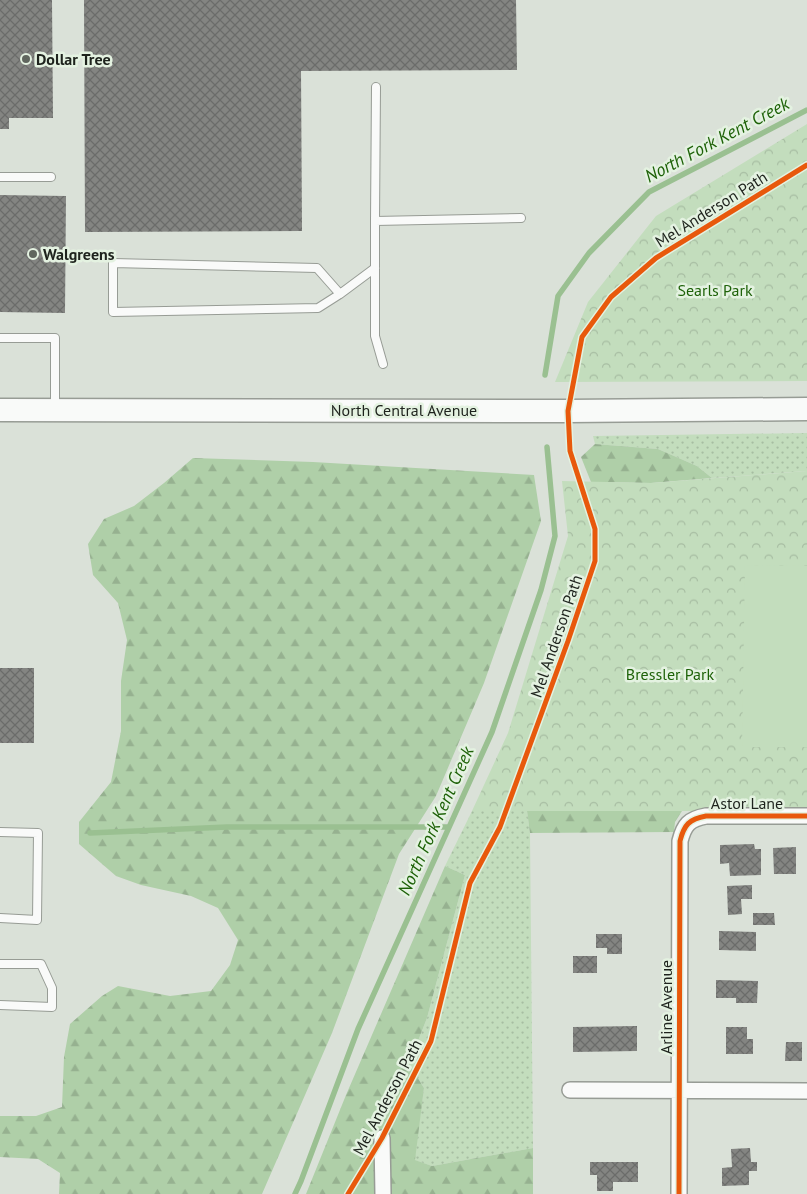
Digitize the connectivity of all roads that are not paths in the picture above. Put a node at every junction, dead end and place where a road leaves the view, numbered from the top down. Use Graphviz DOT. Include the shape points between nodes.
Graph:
graph roads {
  1 [pos="376,87"];
  2 [pos="0,177"];
  3 [pos="51,177"];
  4 [pos="521,218"];
  5 [pos="375,221"];
  6 [pos="375,268"];
  7 [pos="340,294"];
  8 [pos="0,338"];
  9 [pos="383,364"];
  10 [pos="807,408"];
  11 [pos="0,410"];
  12 [pos="55,410"];
  13 [pos="807,816"];
  14 [pos="688,823"];
  15 [pos="0,832"];
  16 [pos="0,918"];
  17 [pos="0,964"];
  18 [pos="0,1005"];
  19 [pos="570,1090"];
  20 [pos="678,1090"];
  21 [pos="807,1091"];
  22 [pos="382,1138"];
  23 [pos="383,1194"];
  24 [pos="679,1194"];
  1 -- 5 [label="lane"];
  2 -- 3 [label="lane"];
  4 -- 5 [label="lane"];
  5 -- 6 [label="lane"];
  6 -- 7 [label="lane"];
  6 -- 9 [label="lane" via="375,336"];
  7 -- 7 [label="lane" via="318,308 113,312 113,263 317,268"];
  8 -- 12 [label="lane" via="55,338"];
  10 -- 12 [label="main road, North Central Avenue"];
  11 -- 12 [label="main road, North Central Avenue"];
  13 -- 14 [label="street, Astor Lane" via="706,816"];
  14 -- 20 [label="street, Arline Avenue" via="680,841"];
  15 -- 16 [label="lane" via="38,833 36,920"];
  17 -- 18 [label="lane" via="41,964 52,988 52,1007"];
  19 -- 20 [label="street"];
  20 -- 21 [label="street"];
  20 -- 24 [label="street, Arline Avenue"];
  22 -- 23 [label="street"];
}
